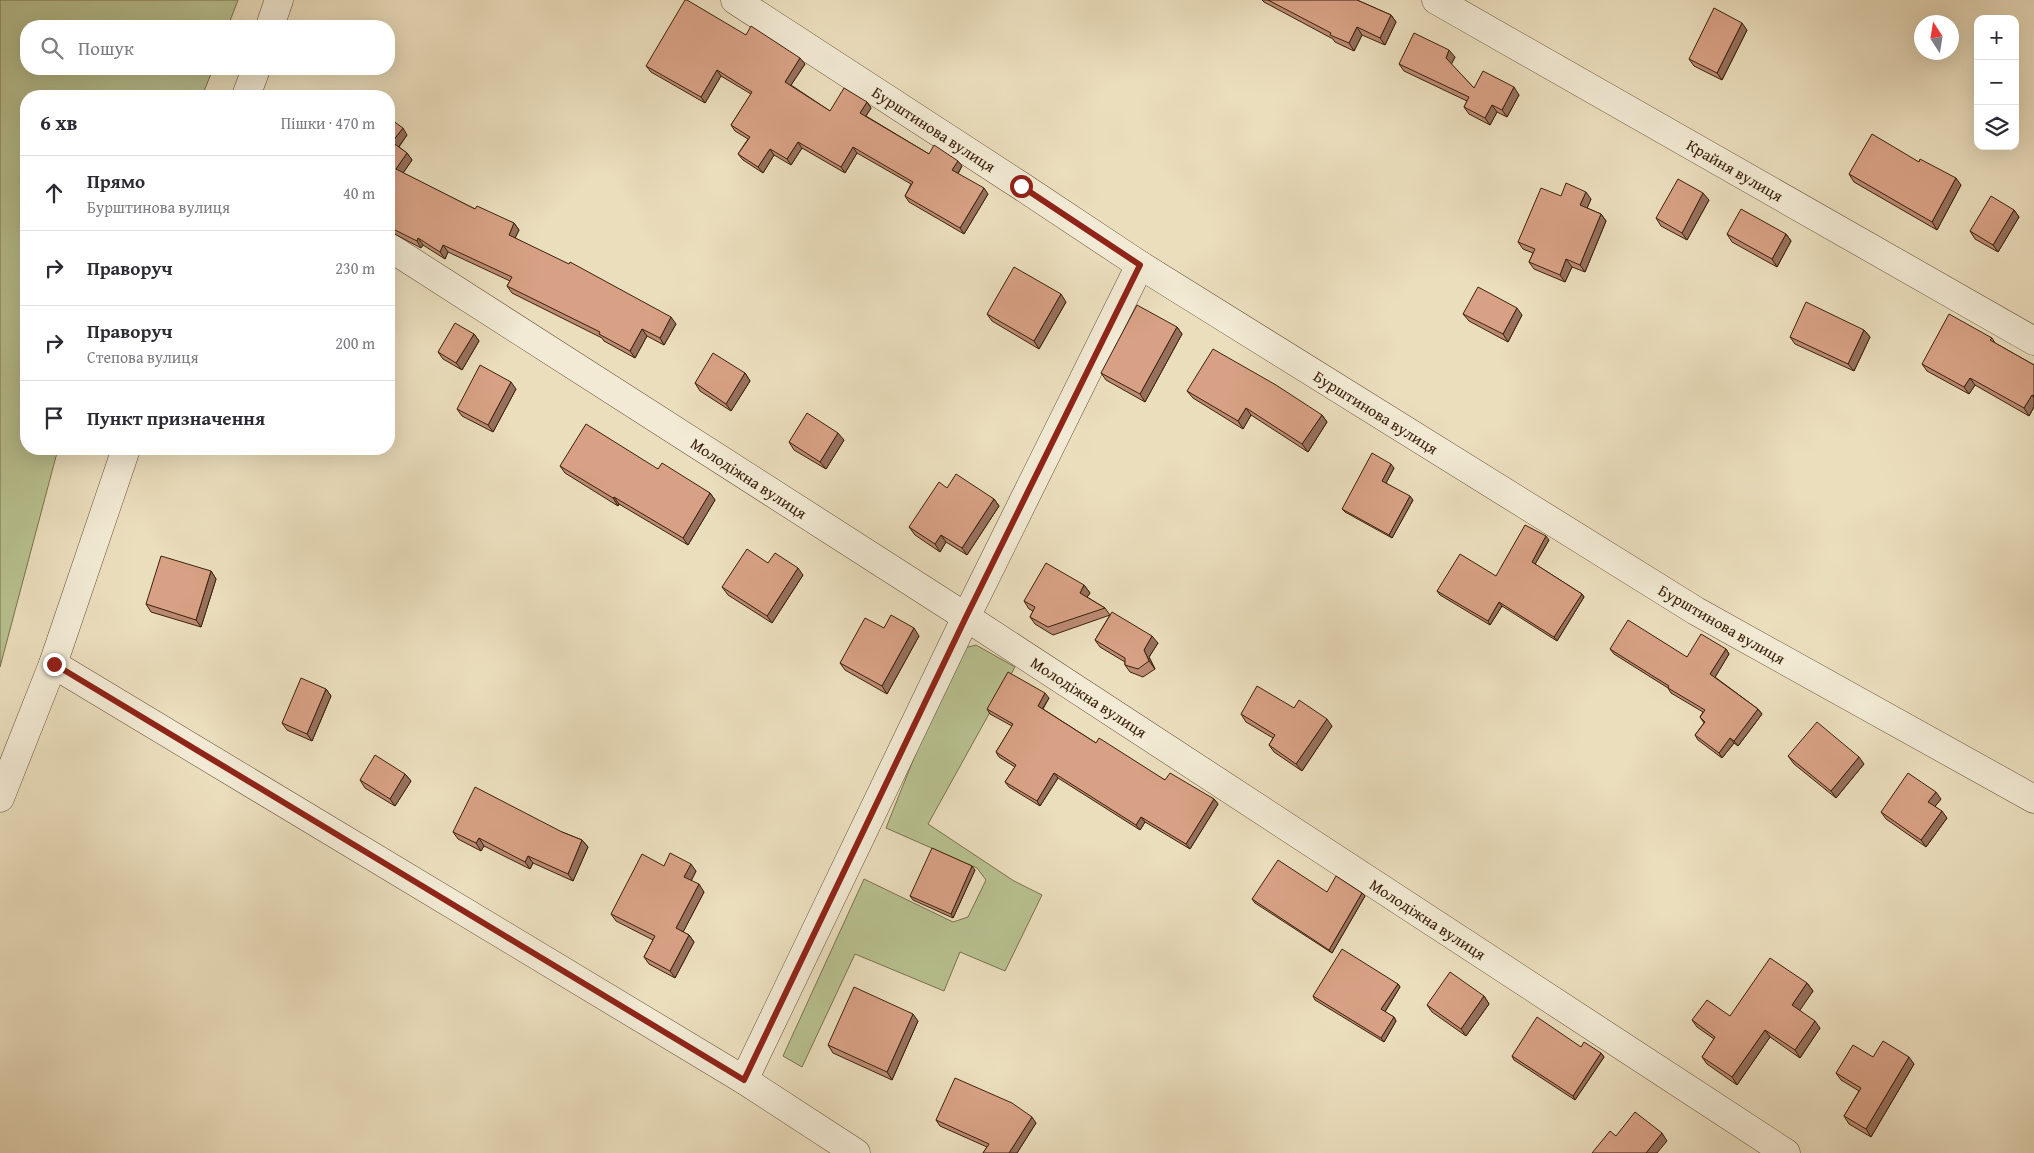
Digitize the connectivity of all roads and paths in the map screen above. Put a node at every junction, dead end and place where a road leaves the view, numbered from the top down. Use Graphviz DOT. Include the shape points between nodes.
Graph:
graph roads {
  1 [pos="279,0"];
  2 [pos="734,0"];
  3 [pos="1436,0"];
  4 [pos="272,20"];
  5 [pos="254,75"];
  6 [pos="248,90"];
  7 [pos="395,251"];
  8 [pos="1140,265"];
  9 [pos="2034,341"];
  10 [pos="124,455"];
  11 [pos="966,617"];
  12 [pos="54,664"];
  13 [pos="0,798"];
  14 [pos="2034,799"];
  15 [pos="744,1080"];
  16 [pos="856,1153"];
  17 [pos="1786,1153"];
  1 -- 4 [label="street"];
  2 -- 8 [label="street, Бурштинова вулиця"];
  3 -- 9 [label="street, Крайня вулиця"];
  5 -- 6 [label="street"];
  7 -- 11 [label="street, Молодіжна вулиця"];
  8 -- 11 [label="street"];
  8 -- 14 [label="street, Бурштинова вулиця" via="1696,611"];
  10 -- 12 [label="street"];
  11 -- 15 [label="street"];
  11 -- 17 [label="street, Молодіжна вулиця"];
  12 -- 13 [label="street"];
  12 -- 15 [label="street"];
  15 -- 16 [label="street"];
}
